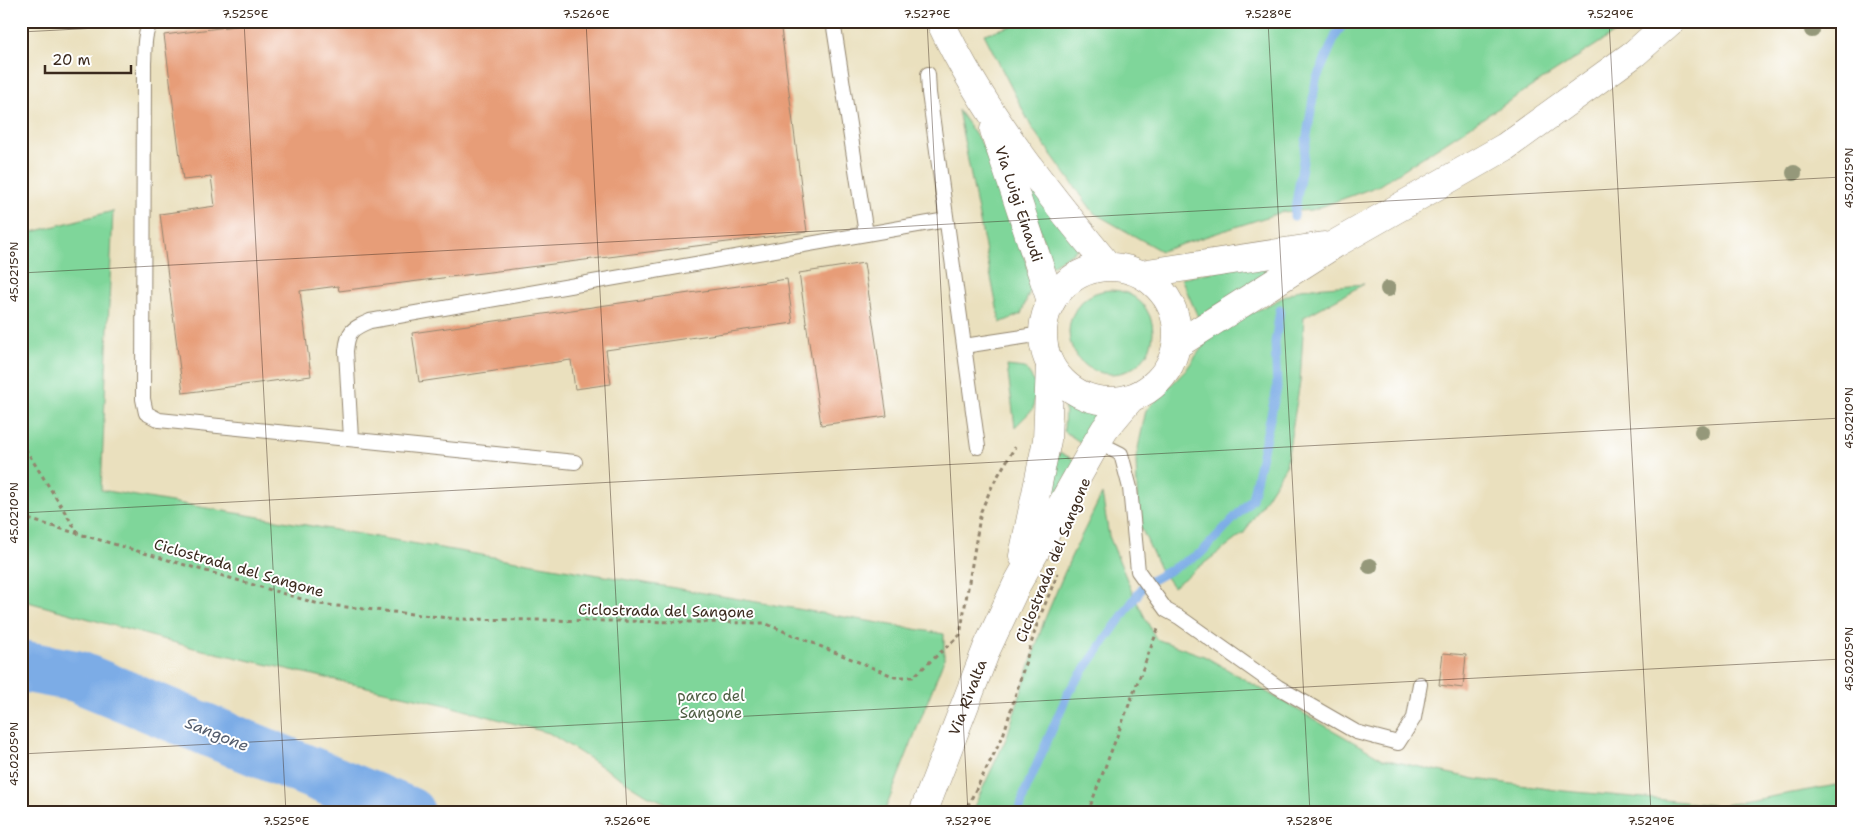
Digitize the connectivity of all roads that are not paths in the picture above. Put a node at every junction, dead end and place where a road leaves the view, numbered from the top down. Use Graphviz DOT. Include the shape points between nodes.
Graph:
graph roads {
  1 [pos="152,21"];
  2 [pos="833,21"];
  3 [pos="940,21"];
  4 [pos="1671,21"];
  5 [pos="928,74"];
  6 [pos="986,107"];
  7 [pos="946,220"];
  8 [pos="866,234"];
  9 [pos="1335,244"];
  10 [pos="1108,266"];
  11 [pos="1141,274"];
  12 [pos="1051,301"];
  13 [pos="1042,334"];
  14 [pos="1178,344"];
  15 [pos="964,346"];
  16 [pos="1050,365"];
  17 [pos="1131,398"];
  18 [pos="351,439"];
  19 [pos="1097,442"];
  20 [pos="978,447"];
  21 [pos="575,462"];
  22 [pos="1018,584"];
  23 [pos="1420,684"];
  24 [pos="923,813"];
  1 -- 18 [label="lane" via="145,39 144,63 143,399 146,414 160,420"];
  2 -- 8 [label="lane"];
  3 -- 6 [label="main road, Via Luigi Einaudi"];
  4 -- 9 [label="main road" via="1635,52 1505,147"];
  5 -- 7 [label="lane"];
  6 -- 10 [label="main road, Via Luigi Einaudi"];
  6 -- 12 [label="main road, Via Luigi Einaudi"];
  7 -- 8 [label="lane"];
  7 -- 15 [label="lane"];
  8 -- 18 [label="lane" via="370,321 354,328 347,336"];
  9 -- 11 [label="main road"];
  9 -- 14 [label="main road"];
  10 -- 11 [label="main road, Via Rivalta"];
  10 -- 12 [label="main road, Via Rivalta" via="1075,276"];
  11 -- 14 [label="main road, Via Rivalta" via="1163,291 1176,316"];
  12 -- 13 [label="main road, Via Rivalta" via="1044,317"];
  13 -- 15 [label="lane"];
  13 -- 16 [label="main road, Via Rivalta"];
  14 -- 17 [label="main road, Via Rivalta" via="1170,368 1153,387"];
  15 -- 20 [label="lane"];
  16 -- 17 [label="main road, Via Rivalta" via="1064,384 1084,396 1108,402"];
  16 -- 22 [label="main road, Via Rivalta" via="1048,440"];
  17 -- 19 [label="main road, Via Rivalta"];
  18 -- 21 [label="lane"];
  19 -- 22 [label="main road, Via Rivalta"];
  19 -- 23 [label="lane" via="1121,454 1130,488 1138,571 1166,610 1278,687 1356,732 1398,743 1414,718"];
  22 -- 24 [label="main road, Via Rivalta" via="987,648"];
}
